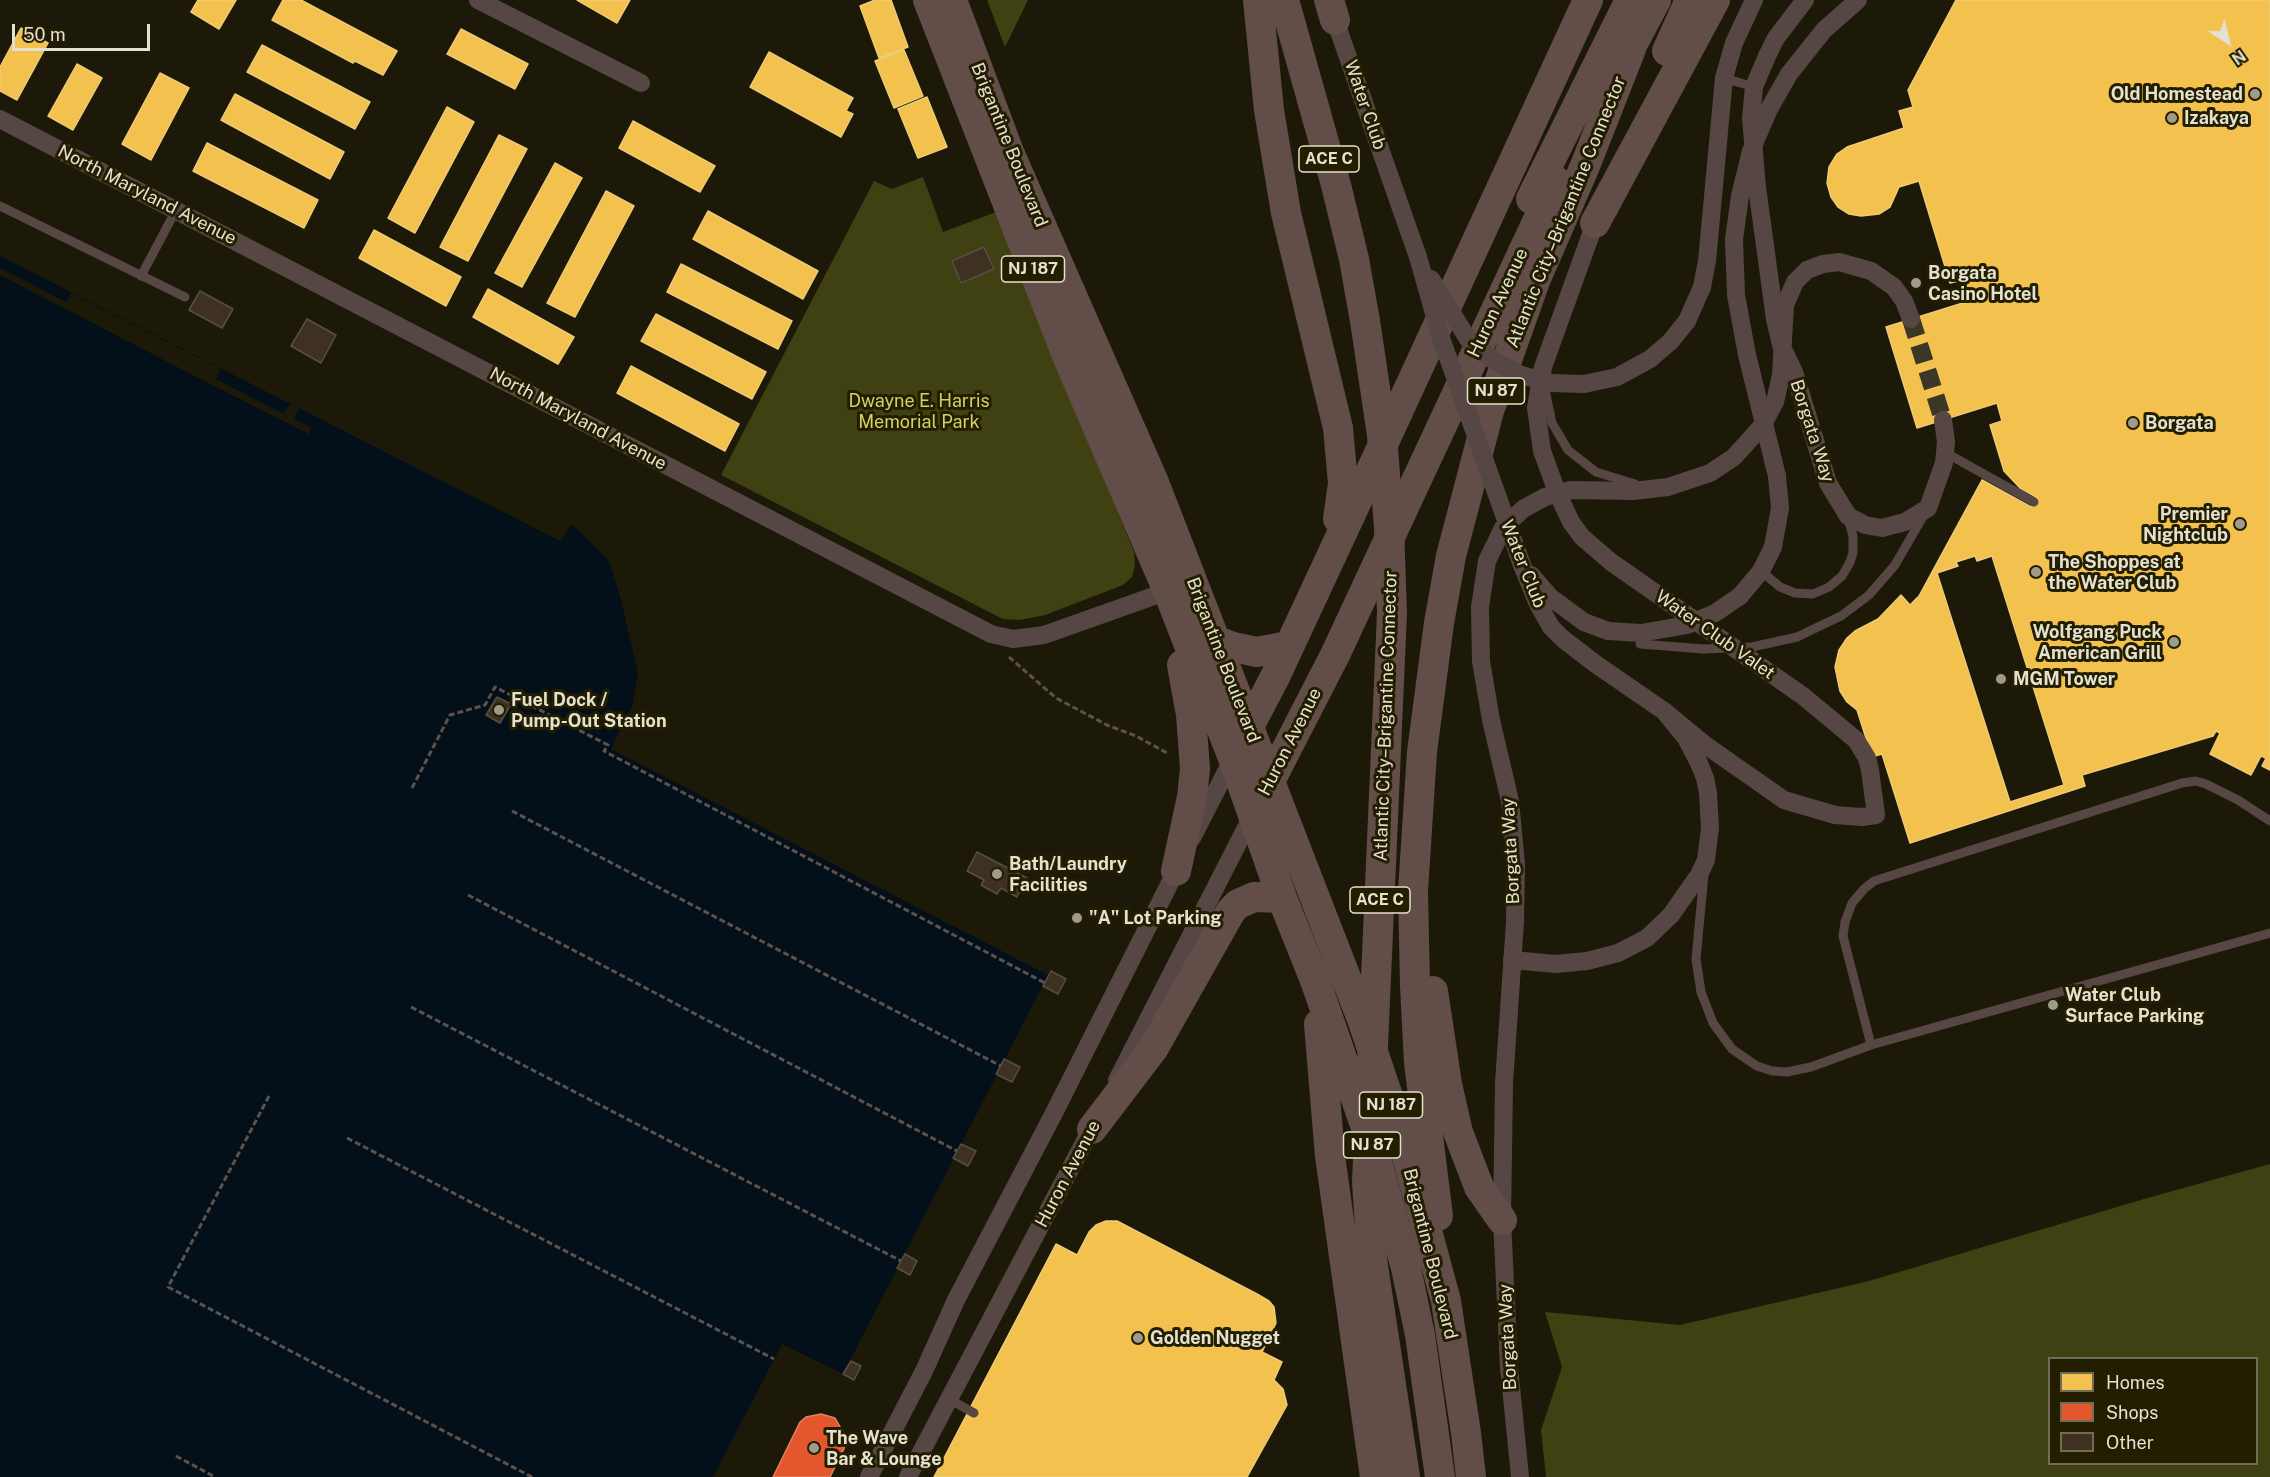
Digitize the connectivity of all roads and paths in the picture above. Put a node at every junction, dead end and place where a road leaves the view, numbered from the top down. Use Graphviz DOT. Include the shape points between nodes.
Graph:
graph roads {
  1 [pos="478,0"];
  2 [pos="928,0"];
  3 [pos="952,0"];
  4 [pos="1258,0"];
  5 [pos="1284,0"];
  6 [pos="1587,0"];
  7 [pos="1630,0"];
  8 [pos="1656,0"];
  9 [pos="1690,0"];
  10 [pos="1715,0"];
  11 [pos="1754,0"];
  12 [pos="1805,0"];
  13 [pos="1858,0"];
  14 [pos="1333,7"];
  15 [pos="1631,49"];
  16 [pos="1724,78"];
  17 [pos="641,82"];
  18 [pos="1754,87"];
  19 [pos="0,118"];
  20 [pos="0,206"];
  21 [pos="176,210"];
  22 [pos="1595,223"];
  23 [pos="1418,257"];
  24 [pos="141,276"];
  25 [pos="185,297"];
  26 [pos="1500,299"];
  27 [pos="1911,319"];
  28 [pos="1781,345"];
  29 [pos="1096,347"];
  30 [pos="1068,358"];
  31 [pos="1543,367"];
  32 [pos="1943,420"];
  33 [pos="1946,453"];
  34 [pos="1652,489"];
  35 [pos="1557,492"];
  36 [pos="2034,502"];
  37 [pos="1928,508"];
  38 [pos="1848,516"];
  39 [pos="1330,554"];
  40 [pos="1522,565"];
  41 [pos="1761,571"];
  42 [pos="1170,598"];
  43 [pos="1640,639"];
  44 [pos="1216,641"];
  45 [pos="1288,646"];
  46 [pos="1011,659"];
  47 [pos="1664,711"];
  48 [pos="1249,726"];
  49 [pos="1174,756"];
  50 [pos="1233,758"];
  51 [pos="1269,782"];
  52 [pos="412,788"];
  53 [pos="513,811"];
  54 [pos="1253,814"];
  55 [pos="1416,820"];
  56 [pos="2270,821"];
  57 [pos="1706,860"];
  58 [pos="1176,871"];
  59 [pos="468,895"];
  60 [pos="1282,898"];
  61 [pos="2270,933"];
  62 [pos="1512,960"];
  63 [pos="1045,983"];
  64 [pos="1316,983"];
  65 [pos="411,1007"];
  66 [pos="1872,1045"];
  67 [pos="1000,1066"];
  68 [pos="269,1096"];
  69 [pos="1092,1129"];
  70 [pos="347,1138"];
  71 [pos="957,1151"];
  72 [pos="1502,1220"];
  73 [pos="901,1262"];
  74 [pos="1446,1301"];
  75 [pos="774,1359"];
  76 [pos="949,1399"];
  77 [pos="974,1413"];
  78 [pos="176,1456"];
  79 [pos="215,1477"];
  80 [pos="532,1477"];
  81 [pos="869,1477"];
  82 [pos="908,1477"];
  83 [pos="1375,1477"];
  84 [pos="1405,1477"];
  85 [pos="1440,1477"];
  86 [pos="1470,1477"];
  87 [pos="1520,1477"];
  1 -- 17 [label="street"];
  2 -- 30 [label="main road, Brigantine Boulevard / NJ 187"];
  3 -- 29 [label="main road, Brigantine Boulevard / NJ 187" via="1010,152"];
  4 -- 39 [label="main road" via="1277,163 1340,447 1342,502"];
  5 -- 84 [label="main road, Atlantic City–Brigantine Connector / ACE C, bridge" via="1354,259 1382,435 1392,613 1367,1182 1372,1258"];
  6 -- 39 [label="main road"];
  7 -- 26 [label="main road" via="1525,213"];
  8 -- 15 [label="main road, Huron Avenue / NJ 87"];
  9 -- 22 [label="main road" via="1644,100"];
  10 -- 22 [label="main road"];
  11 -- 16 [label="street" via="1734,43"];
  12 -- 18 [label="street, Borgata Way" via="1776,38"];
  13 -- 41 [label="street, bridge" via="1824,30 1789,74 1768,109 1751,151 1740,196 1734,239 1736,295 1777,476 1780,508 1776,533"];
  14 -- 23 [label="street, Water Club"];
  15 -- 26 [label="main road, Huron Avenue" via="1567,159"];
  15 -- 55 [label="main road, Atlantic City–Brigantine Connector / NJ 87" via="1535,281 1489,411 1450,556 1429,688"];
  16 -- 18 [label="lane"];
  16 -- 23 [label="street, bridge" via="1702,287 1683,326 1650,359 1617,376 1584,384 1552,383 1521,375 1492,360 1468,339"];
  18 -- 28 [label="street, Borgata Way" via="1751,118 1756,187"];
  19 -- 21 [label="street, North Maryland Avenue"];
  20 -- 24 [label="lane"];
  21 -- 24 [label="lane"];
  21 -- 42 [label="street, North Maryland Avenue" via="991,634 1013,639 1044,635"];
  22 -- 31 [label="street, Water Club Valet"];
  23 -- 40 [label="street, Water Club, bridge" via="1441,338"];
  24 -- 25 [label="lane"];
  26 -- 51 [label="main road, Huron Avenue" via="1335,655"];
  27 -- 28 [label="street, Borgata Way" via="1894,287 1871,271 1847,263 1823,264 1807,270 1791,290 1785,305"];
  28 -- 34 [label="street, Borgata Way" via="1781,375 1775,402 1744,448 1723,466 1697,479"];
  28 -- 38 [label="street, Borgata Way" via="1794,372 1828,483"];
  29 -- 30 [label="main road"];
  29 -- 44 [label="main road, Brigantine Boulevard / NJ 187"];
  30 -- 42 [label="main road, Brigantine Boulevard / NJ 187"];
  31 -- 34 [label="lane" via="1552,423 1568,450 1596,472"];
  31 -- 35 [label="street, Water Club Valet" via="1536,408 1539,436"];
  32 -- 33 [label="street"];
  33 -- 36 [label="lane"];
  33 -- 37 [label="street"];
  34 -- 35 [label="street, Borgata Way"];
  35 -- 47 [label="street, Water Club Valet" via="1571,522 1595,549 1803,696 1856,740 1867,758 1876,815 1835,815 1784,800"];
  35 -- 62 [label="street, Borgata Way" via="1523,509 1503,528 1487,561 1481,599 1484,687 1514,832"];
  37 -- 38 [label="street" via="1905,522 1882,528"];
  37 -- 43 [label="lane, bridge" via="1895,565 1869,595 1841,616 1797,637 1767,645 1683,649"];
  38 -- 41 [label="lane" via="1853,553 1847,569 1829,587 1812,594 1795,593 1780,587"];
  39 -- 45 [label="main road"];
  40 -- 43 [label="street" via="1550,597 1584,622"];
  40 -- 47 [label="street, Water Club" via="1551,627 1590,660"];
  41 -- 43 [label="street, bridge" via="1740,596 1716,613"];
  42 -- 50 [label="main road, Brigantine Boulevard / NJ 187"];
  42 -- 58 [label="main road" via="1191,715 1195,769"];
  44 -- 45 [label="main road" via="1257,651"];
  44 -- 48 [label="main road, Brigantine Boulevard / NJ 187"];
  45 -- 48 [label="main road"];
  46 -- 49 [label="path" via="1056,698"];
  47 -- 57 [label="street, Water Club" via="1694,750 1705,778 1710,810"];
  48 -- 50 [label="main road"];
  48 -- 51 [label="main road, Brigantine Boulevard / NJ 187"];
  50 -- 54 [label="main road, Brigantine Boulevard / NJ 87"];
  50 -- 58 [label="street"];
  51 -- 54 [label="main road, Huron Avenue"];
  51 -- 74 [label="main road, Brigantine Boulevard / NJ 187" via="1384,1083"];
  52 -- 63 [label="path" via="450,715 485,705 495,687 608,746 604,751"];
  53 -- 67 [label="path"];
  54 -- 60 [label="main road, Brigantine Boulevard / NJ 87"];
  54 -- 69 [label="street, Huron Avenue"];
  55 -- 72 [label="main road" via="1429,895 1437,1023 1451,1102 1471,1170"];
  55 -- 74 [label="main road, Atlantic City–Brigantine Connector / NJ 87" via="1413,891 1419,1063"];
  56 -- 66 [label="lane" via="2238,800 2196,781 1884,876 1863,889 1852,903 1843,936"];
  57 -- 62 [label="street, Water Club" via="1671,915 1634,946 1602,958 1571,963"];
  57 -- 66 [label="lane" via="1697,939 1698,975 1713,1023 1732,1049 1757,1066 1787,1072"];
  58 -- 81 [label="street"];
  59 -- 71 [label="path"];
  60 -- 64 [label="main road, Brigantine Boulevard / NJ 87"];
  60 -- 69 [label="main road" via="1254,897 1231,911 1153,1048"];
  61 -- 66 [label="lane"];
  62 -- 72 [label="street, Borgata Way" via="1504,1083"];
  64 -- 83 [label="main road" via="1330,1156"];
  64 -- 85 [label="main road, Brigantine Boulevard / NJ 87" via="1374,1151 1406,1268 1420,1335"];
  65 -- 73 [label="path"];
  68 -- 80 [label="path" via="168,1287"];
  69 -- 76 [label="street, Huron Avenue"];
  70 -- 75 [label="path"];
  72 -- 87 [label="street, Borgata Way" via="1509,1366"];
  74 -- 86 [label="main road, Brigantine Boulevard / NJ 87"];
  76 -- 77 [label="lane"];
  76 -- 82 [label="street, Huron Avenue"];
  78 -- 79 [label="path"];
}
